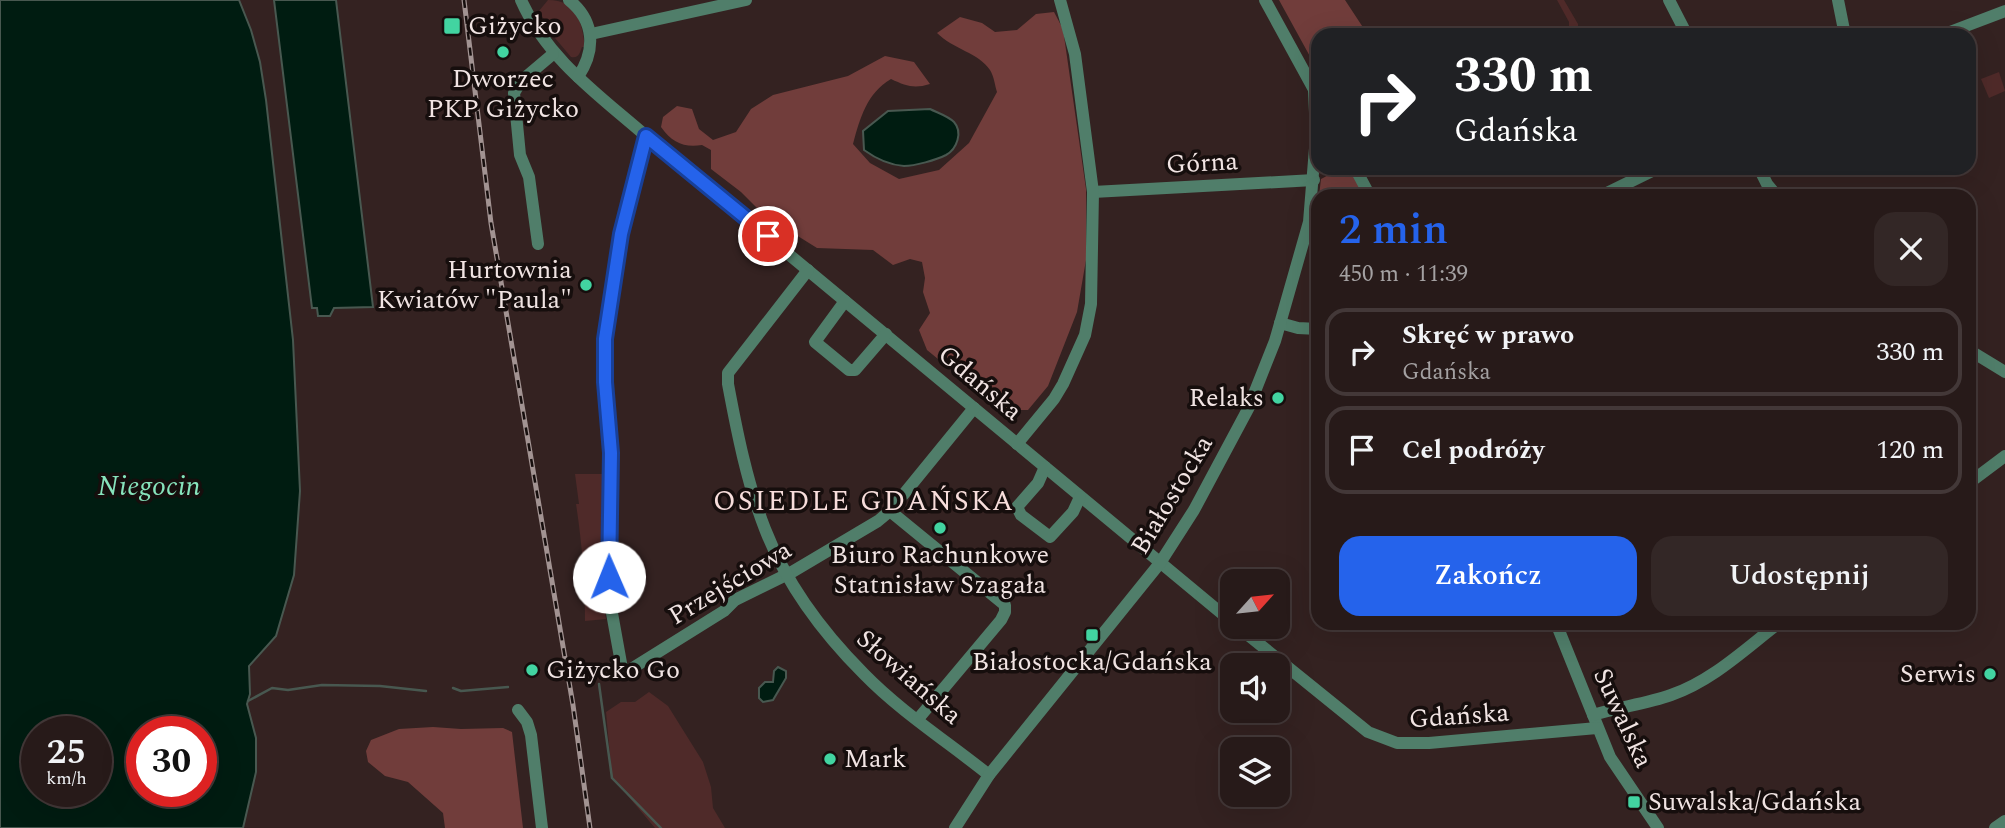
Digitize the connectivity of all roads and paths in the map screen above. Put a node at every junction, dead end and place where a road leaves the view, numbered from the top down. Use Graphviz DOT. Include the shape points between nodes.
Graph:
graph roads {
  1 [pos="521,0"];
  2 [pos="569,0"];
  3 [pos="746,0"];
  4 [pos="1060,0"];
  5 [pos="1265,0"];
  6 [pos="1670,0"];
  7 [pos="1838,0"];
  8 [pos="2005,11"];
  9 [pos="1684,28"];
  10 [pos="1844,28"];
  11 [pos="1960,28"];
  12 [pos="591,34"];
  13 [pos="553,54"];
  14 [pos="578,77"];
  15 [pos="1311,85"];
  16 [pos="646,136"];
  17 [pos="1314,175"];
  18 [pos="1644,175"];
  19 [pos="1314,180"];
  20 [pos="1313,189"];
  21 [pos="1615,189"];
  22 [pos="1093,191"];
  23 [pos="1311,205"];
  24 [pos="538,244"];
  25 [pos="808,270"];
  26 [pos="845,300"];
  27 [pos="1280,324"];
  28 [pos="1311,329"];
  29 [pos="886,334"];
  30 [pos="1976,354"];
  31 [pos="2005,372"];
  32 [pos="974,408"];
  33 [pos="1017,444"];
  34 [pos="2005,456"];
  35 [pos="1045,467"];
  36 [pos="1976,478"];
  37 [pos="1080,497"];
  38 [pos="890,511"];
  39 [pos="1160,563"];
  40 [pos="787,573"];
  41 [pos="1220,612"];
  42 [pos="1559,630"];
  43 [pos="1770,630"];
  44 [pos="1253,639"];
  45 [pos="518,710"];
  46 [pos="1592,715"];
  47 [pos="918,719"];
  48 [pos="1597,727"];
  49 [pos="989,775"];
  50 [pos="2005,821"];
  51 [pos="542,828"];
  52 [pos="955,828"];
  53 [pos="1658,828"];
  54 [pos="1995,828"];
  1 -- 13 [label="street, Gdańska"];
  2 -- 12 [label="street" via="587,20"];
  3 -- 12 [label="street"];
  4 -- 22 [label="street" via="1075,54"];
  5 -- 15 [label="street"];
  6 -- 9 [label="street"];
  7 -- 10 [label="street"];
  8 -- 11 [label="street"];
  12 -- 14 [label="street" via="585,67"];
  13 -- 14 [label="street, Gdańska"];
  13 -- 24 [label="street" via="521,81 514,93 520,155 529,177"];
  14 -- 16 [label="street, Gdańska"];
  16 -- 25 [label="street, Gdańska"];
  16 -- 40 [label="street, Przejściowa" via="621,234 605,339 611,453 610,602 623,674 735,600"];
  17 -- 19 [label="street, Białostocka"];
  18 -- 21 [label="street"];
  19 -- 20 [label="street, Białostocka"];
  19 -- 22 [label="street, Górna"];
  22 -- 33 [label="street" via="1091,304 1085,335 1054,399"];
  23 -- 27 [label="street, Białostocka"];
  25 -- 26 [label="street, Gdańska"];
  25 -- 40 [label="street, Słowiańska" via="728,373 753,494"];
  26 -- 29 [label="street, Gdańska"];
  26 -- 29 [label="street" via="815,342 855,370"];
  27 -- 28 [label="street"];
  27 -- 39 [label="street, Białostocka" via="1237,430"];
  29 -- 32 [label="street, Gdańska"];
  30 -- 31 [label="street"];
  32 -- 33 [label="street, Gdańska"];
  32 -- 38 [label="street, Przejściowa"];
  33 -- 35 [label="street, Gdańska"];
  34 -- 36 [label="street"];
  35 -- 37 [label="street, Gdańska"];
  35 -- 37 [label="street" via="1017,508 1021,515 1050,537"];
  37 -- 39 [label="street, Gdańska"];
  38 -- 40 [label="street, Przejściowa"];
  38 -- 47 [label="street" via="1004,605 1005,612"];
  39 -- 41 [label="street, Gdańska"];
  39 -- 49 [label="street, Białostocka"];
  40 -- 47 [label="street, Słowiańska" via="841,649"];
  42 -- 46 [label="street, Suwalska"];
  43 -- 46 [label="street" via="1688,688"];
  44 -- 48 [label="street, Gdańska" via="1355,724 1388,741 1429,743"];
  45 -- 51 [label="street" via="531,734"];
  46 -- 48 [label="street, Suwalska"];
  47 -- 49 [label="street, Słowiańska"];
  48 -- 53 [label="street, Suwalska" via="1619,773"];
  49 -- 52 [label="street, Białostocka"];
  50 -- 54 [label="street"];
}
